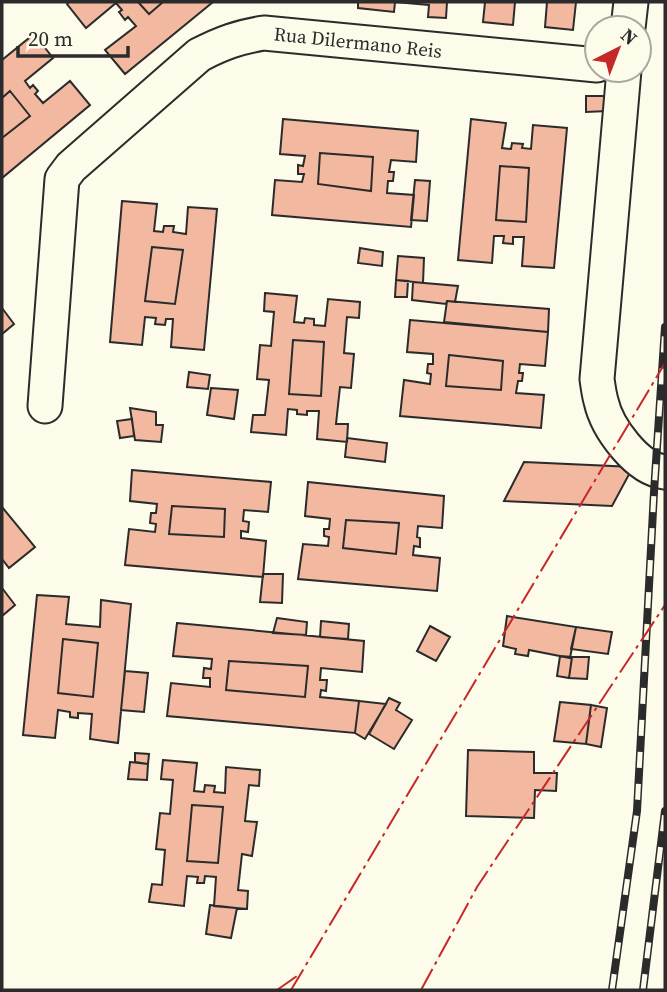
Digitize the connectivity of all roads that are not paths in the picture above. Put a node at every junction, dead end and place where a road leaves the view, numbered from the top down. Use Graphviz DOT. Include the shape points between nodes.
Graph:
graph roads {
  1 [pos="583,64"];
  2 [pos="623,84"];
  3 [pos="45,406"];
  4 [pos="665,472"];
  1 -- 3 [label="street, Rua Dilermano Reis" via="264,33 240,37 199,55 62,179"];
  2 -- 4 [label="street" via="597,379 601,403 623,445 642,462"];
}
